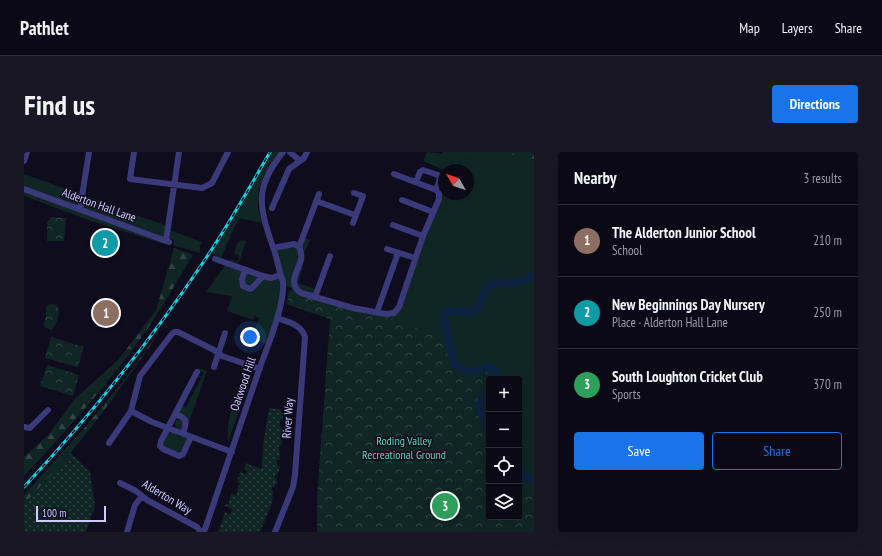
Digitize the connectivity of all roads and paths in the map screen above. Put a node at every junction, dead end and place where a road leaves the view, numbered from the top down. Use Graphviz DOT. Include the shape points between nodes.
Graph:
graph roads {
  1 [pos="27,152"];
  2 [pos="89,152"];
  3 [pos="134,152"];
  4 [pos="179,152"];
  5 [pos="228,152"];
  6 [pos="283,152"];
  7 [pos="290,152"];
  8 [pos="307,152"];
  9 [pos="24,161"];
  10 [pos="300,161"];
  11 [pos="394,174"];
  12 [pos="416,182"];
  13 [pos="174,185"];
  14 [pos="24,189"];
  15 [pos="436,190"];
  16 [pos="354,193"];
  17 [pos="319,194"];
  18 [pos="402,200"];
  19 [pos="316,201"];
  20 [pos="272,208"];
  21 [pos="80,209"];
  22 [pos="433,212"];
  23 [pos="356,215"];
  24 [pos="353,223"];
  25 [pos="393,225"];
  26 [pos="422,236"];
  27 [pos="299,247"];
  28 [pos="273,248"];
  29 [pos="387,249"];
  30 [pos="398,253"];
  31 [pos="330,256"];
  32 [pos="415,258"];
  33 [pos="215,260"];
  34 [pos="245,270"];
  35 [pos="280,275"];
  36 [pos="263,276"];
  37 [pos="315,297"];
  38 [pos="377,312"];
  39 [pos="277,318"];
  40 [pos="225,333"];
  41 [pos="218,353"];
  42 [pos="214,367"];
  43 [pos="260,369"];
  44 [pos="197,372"];
  45 [pos="48,410"];
  46 [pos="131,411"];
  47 [pos="175,414"];
  48 [pos="24,427"];
  49 [pos="168,428"];
  50 [pos="182,434"];
  51 [pos="191,437"];
  52 [pos="109,443"];
  53 [pos="232,452"];
  54 [pos="120,483"];
  55 [pos="142,496"];
  56 [pos="127,532"];
  57 [pos="203,532"];
  58 [pos="275,532"];
  1 -- 9 [label="street"];
  2 -- 21 [label="street"];
  3 -- 13 [label="street" via="130,180"];
  4 -- 13 [label="street"];
  5 -- 13 [label="street" via="212,183 202,188"];
  6 -- 28 [label="street, Oakwood Hill" via="269,171 262,193 261,209"];
  7 -- 10 [label="street"];
  8 -- 10 [label="street"];
  10 -- 20 [label="street" via="289,169"];
  11 -- 12 [label="street"];
  12 -- 15 [label="street"];
  12 -- 15 [label="street" via="423,170 438,175 440,178"];
  13 -- 21 [label="street, Alderton Hall Lane" via="168,241"];
  14 -- 21 [label="street, Alderton Hall Lane"];
  15 -- 22 [label="street" via="439,199"];
  16 -- 23 [label="street" via="362,196"];
  17 -- 19 [label="street"];
  18 -- 22 [label="street"];
  19 -- 23 [label="street"];
  19 -- 27 [label="street"];
  22 -- 26 [label="street"];
  23 -- 24 [label="street"];
  25 -- 26 [label="street"];
  26 -- 32 [label="street"];
  27 -- 28 [label="street" via="294,244"];
  27 -- 37 [label="street" via="302,258 294,283 297,291"];
  28 -- 35 [label="street, Oakwood Hill"];
  29 -- 30 [label="street"];
  30 -- 32 [label="street"];
  30 -- 38 [label="street"];
  31 -- 37 [label="street"];
  32 -- 38 [label="street" via="399,307 394,313"];
  33 -- 34 [label="street"];
  34 -- 36 [label="street"];
  34 -- 36 [label="street" via="243,286 250,289"];
  35 -- 36 [label="street" via="270,278"];
  35 -- 39 [label="street, Oakwood Hill" via="284,292"];
  37 -- 38 [label="street"];
  39 -- 43 [label="street, Oakwood Hill"];
  39 -- 58 [label="street, River Way" via="298,327 304,332 305,337 296,475"];
  40 -- 41 [label="street"];
  41 -- 42 [label="street"];
  41 -- 43 [label="street"];
  41 -- 46 [label="street" via="174,332 140,376"];
  43 -- 53 [label="street, Oakwood Hill"];
  44 -- 47 [label="street"];
  45 -- 48 [label="street" via="30,428"];
  46 -- 49 [label="street"];
  46 -- 52 [label="street"];
  47 -- 49 [label="street"];
  47 -- 50 [label="street" via="186,421"];
  49 -- 50 [label="street"];
  49 -- 51 [label="street" via="160,446 176,455 183,454"];
  50 -- 51 [label="street"];
  51 -- 53 [label="street"];
  53 -- 57 [label="street, Oakwood Hill"];
  54 -- 55 [label="street, Alderton Way"];
  55 -- 56 [label="street" via="135,505"];
  55 -- 57 [label="street, Alderton Way"];
}
